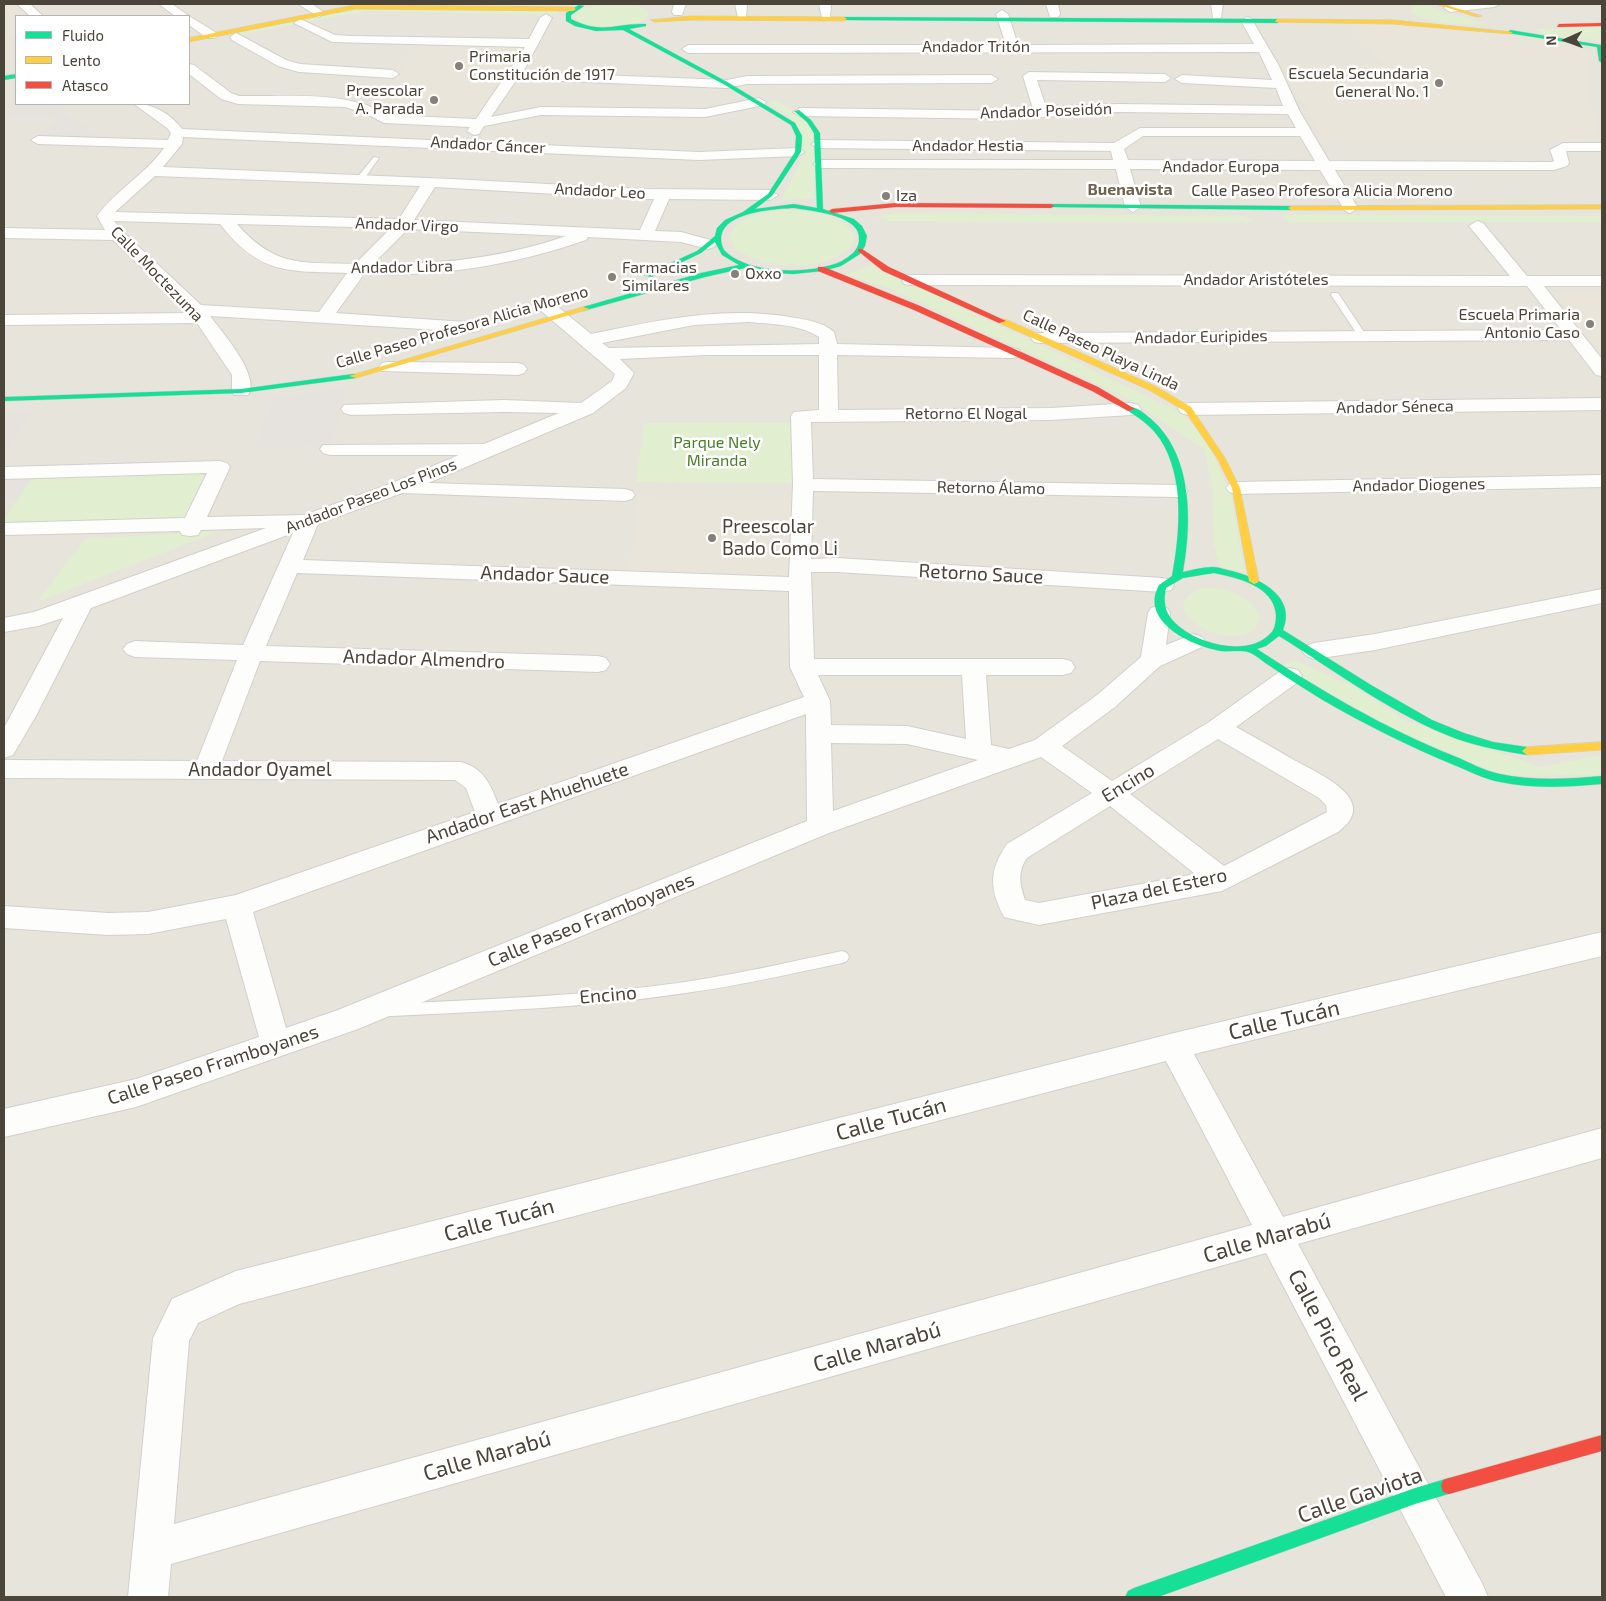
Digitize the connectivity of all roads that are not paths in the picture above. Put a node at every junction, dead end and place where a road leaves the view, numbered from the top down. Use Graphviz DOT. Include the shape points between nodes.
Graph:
graph roads {
  1 [pos="23,4"];
  2 [pos="164,4"];
  3 [pos="304,4"];
  4 [pos="370,4"];
  5 [pos="587,4"];
  6 [pos="1425,4"];
  7 [pos="1494,4"];
  8 [pos="459,6"];
  9 [pos="1442,6"];
  10 [pos="355,7"];
  11 [pos="679,8"];
  12 [pos="742,9"];
  13 [pos="826,9"];
  14 [pos="1053,9"];
  15 [pos="1217,9"];
  16 [pos="319,13"];
  17 [pos="571,14"];
  18 [pos="36,15"];
  19 [pos="181,15"];
  20 [pos="1003,17"];
  21 [pos="546,18"];
  22 [pos="1247,20"];
  23 [pos="190,21"];
  24 [pos="652,21"];
  25 [pos="300,23"];
  26 [pos="1428,24"];
  27 [pos="1602,25"];
  28 [pos="1501,27"];
  29 [pos="625,29"];
  30 [pos="1534,30"];
  31 [pos="211,35"];
  32 [pos="236,37"];
  33 [pos="190,40"];
  34 [pos="421,40"];
  35 [pos="532,43"];
  36 [pos="684,46"];
  37 [pos="1600,46"];
  38 [pos="1013,47"];
  39 [pos="190,48"];
  40 [pos="1180,48"];
  41 [pos="1263,48"];
  42 [pos="525,59"];
  43 [pos="541,59"];
  44 [pos="1602,61"];
  45 [pos="713,62"];
  46 [pos="597,64"];
  47 [pos="190,69"];
  48 [pos="393,74"];
  49 [pos="513,75"];
  50 [pos="729,77"];
  51 [pos="1165,78"];
  52 [pos="992,79"];
  53 [pos="1182,79"];
  54 [pos="607,80"];
  55 [pos="746,80"];
  56 [pos="1198,81"];
  57 [pos="1281,84"];
  58 [pos="1211,89"];
  59 [pos="764,98"];
  60 [pos="785,103"];
  61 [pos="142,105"];
  62 [pos="1130,109"];
  63 [pos="1222,110"];
  64 [pos="1292,110"];
  65 [pos="1041,111"];
  66 [pos="800,112"];
  67 [pos="364,120"];
  68 [pos="479,123"];
  69 [pos="1234,131"];
  70 [pos="1140,132"];
  71 [pos="1307,132"];
  72 [pos="176,138"];
  73 [pos="348,139"];
  74 [pos="38,140"];
  75 [pos="465,144"];
  76 [pos="818,144"];
  77 [pos="481,145"];
  78 [pos="917,146"];
  79 [pos="991,146"];
  80 [pos="1117,147"];
  81 [pos="1602,147"];
  82 [pos="798,152"];
  83 [pos="376,158"];
  84 [pos="820,164"];
  85 [pos="920,165"];
  86 [pos="995,166"];
  87 [pos="1124,166"];
  88 [pos="1328,167"];
  89 [pos="149,171"];
  90 [pos="359,180"];
  91 [pos="430,183"];
  92 [pos="452,183"];
  93 [pos="664,194"];
  94 [pos="770,195"];
  95 [pos="1134,207"];
  96 [pos="1602,207"];
  97 [pos="1350,208"];
  98 [pos="820,209"];
  99 [pos="832,212"];
  100 [pos="744,213"];
  101 [pos="105,216"];
  102 [pos="226,221"];
  103 [pos="404,224"];
  104 [pos="857,224"];
  105 [pos="876,224"];
  106 [pos="1472,226"];
  107 [pos="1496,226"];
  108 [pos="4,233"];
  109 [pos="590,234"];
  110 [pos="117,235"];
  111 [pos="645,236"];
  112 [pos="712,241"];
  113 [pos="860,250"];
  114 [pos="745,266"];
  115 [pos="359,269"];
  116 [pos="821,269"];
  117 [pos="638,278"];
  118 [pos="910,280"];
  119 [pos="1526,280"];
  120 [pos="1602,281"];
  121 [pos="1335,295"];
  122 [pos="549,308"];
  123 [pos="199,314"];
  124 [pos="325,316"];
  125 [pos="4,320"];
  126 [pos="478,325"];
  127 [pos="1362,335"];
  128 [pos="1575,335"];
  129 [pos="440,337"];
  130 [pos="1040,338"];
  131 [pos="589,340"];
  132 [pos="827,349"];
  133 [pos="1012,353"];
  134 [pos="605,354"];
  135 [pos="388,367"];
  136 [pos="518,369"];
  137 [pos="1602,371"];
  138 [pos="245,374"];
  139 [pos="222,375"];
  140 [pos="241,391"];
  141 [pos="5,401"];
  142 [pos="1602,404"];
  143 [pos="586,408"];
  144 [pos="351,409"];
  145 [pos="1188,409"];
  146 [pos="1131,410"];
  147 [pos="829,414"];
  148 [pos="330,449"];
  149 [pos="490,449"];
  150 [pos="4,473"];
  151 [pos="1602,481"];
  152 [pos="803,485"];
  153 [pos="397,488"];
  154 [pos="1236,488"];
  155 [pos="1178,491"];
  156 [pos="625,495"];
  157 [pos="310,521"];
  158 [pos="192,526"];
  159 [pos="4,529"];
  160 [pos="290,566"];
  161 [pos="800,575"];
  162 [pos="1170,580"];
  163 [pos="1254,581"];
  164 [pos="1602,596"];
  165 [pos="82,603"];
  166 [pos="1159,613"];
  167 [pos="4,625"];
  168 [pos="1279,632"];
  169 [pos="1194,642"];
  170 [pos="1249,648"];
  171 [pos="135,649"];
  172 [pos="1314,651"];
  173 [pos="251,654"];
  174 [pos="1152,660"];
  175 [pos="598,664"];
  176 [pos="802,667"];
  177 [pos="973,667"];
  178 [pos="1062,667"];
  179 [pos="1290,676"];
  180 [pos="818,701"];
  181 [pos="1218,728"];
  182 [pos="818,734"];
  183 [pos="1044,746"];
  184 [pos="1602,746"];
  185 [pos="4,749"];
  186 [pos="979,751"];
  187 [pos="1008,758"];
  188 [pos="4,769"];
  189 [pos="206,770"];
  190 [pos="1602,780"];
  191 [pos="1111,793"];
  192 [pos="490,817"];
  193 [pos="820,826"];
  194 [pos="1222,880"];
  195 [pos="237,906"];
  196 [pos="1014,909"];
  197 [pos="4,917"];
  198 [pos="1601,946"];
  199 [pos="842,957"];
  200 [pos="372,1011"];
  201 [pos="276,1045"];
  202 [pos="1174,1046"];
  203 [pos="4,1123"];
  204 [pos="1602,1143"];
  205 [pos="1275,1235"];
  206 [pos="1602,1443"];
  207 [pos="1415,1496"];
  208 [pos="151,1550"];
  209 [pos="148,1597"];
  210 [pos="1134,1597"];
  211 [pos="1468,1597"];
  1 -- 18 [label="street"];
  2 -- 19 [label="street"];
  3 -- 16 [label="street"];
  4 -- 10 [label="street"];
  5 -- 17 [label="street"];
  6 -- 9 [label="street"];
  7 -- 9 [label="street"];
  8 -- 10 [label="street"];
  8 -- 17 [label="street"];
  9 -- 28 [label="street"];
  10 -- 16 [label="street"];
  11 -- 12 [label="street"];
  11 -- 24 [label="street"];
  12 -- 13 [label="street"];
  13 -- 20 [label="street"];
  14 -- 15 [label="street"];
  14 -- 20 [label="street"];
  15 -- 26 [label="street" via="1407,12"];
  16 -- 31 [label="street"];
  17 -- 21 [label="street"];
  17 -- 29 [label="street" via="574,24"];
  20 -- 22 [label="street"];
  20 -- 24 [label="street" via="691,18"];
  20 -- 38 [label="street"];
  21 -- 25 [label="street" via="381,12"];
  21 -- 35 [label="street"];
  22 -- 26 [label="street"];
  22 -- 41 [label="street"];
  23 -- 31 [label="street"];
  24 -- 29 [label="street"];
  25 -- 32 [label="street"];
  25 -- 34 [label="street" via="332,38"];
  26 -- 28 [label="street"];
  27 -- 30 [label="street"];
  28 -- 30 [label="street"];
  29 -- 50 [label="street"];
  30 -- 37 [label="street"];
  31 -- 33 [label="street"];
  32 -- 39 [label="street"];
  32 -- 48 [label="street" via="282,63 299,68"];
  34 -- 35 [label="street"];
  34 -- 48 [label="street"];
  35 -- 42 [label="street"];
  36 -- 38 [label="street, Andador Tritón"];
  36 -- 45 [label="street"];
  37 -- 44 [label="street"];
  38 -- 40 [label="street, Andador Tritón"];
  40 -- 41 [label="street, Andador Tritón"];
  40 -- 56 [label="street"];
  41 -- 57 [label="street"];
  42 -- 43 [label="street"];
  42 -- 49 [label="street"];
  46 -- 54 [label="street" via="609,72"];
  47 -- 67 [label="street" via="226,96 238,100 346,103"];
  48 -- 67 [label="street" via="370,103"];
  49 -- 54 [label="street"];
  49 -- 68 [label="street"];
  50 -- 54 [label="street"];
  50 -- 55 [label="street"];
  50 -- 59 [label="street"];
  51 -- 65 [label="street" via="1030,76"];
  52 -- 55 [label="street"];
  53 -- 56 [label="street"];
  55 -- 59 [label="street"];
  56 -- 57 [label="street"];
  57 -- 64 [label="street"];
  58 -- 63 [label="street"];
  59 -- 68 [label="street" via="697,113 541,111"];
  59 -- 82 [label="street" via="793,124 799,136"];
  60 -- 66 [label="street"];
  61 -- 72 [label="street" via="172,125"];
  62 -- 63 [label="street, Andador Poseidón"];
  62 -- 65 [label="street, Andador Poseidón"];
  62 -- 70 [label="street"];
  63 -- 64 [label="street, Andador Poseidón"];
  63 -- 69 [label="street"];
  64 -- 71 [label="street"];
  65 -- 66 [label="street, Andador Poseidón" via="1015,115"];
  66 -- 76 [label="street" via="817,133"];
  67 -- 68 [label="street"];
  67 -- 73 [label="street"];
  68 -- 75 [label="street"];
  69 -- 70 [label="street"];
  69 -- 71 [label="street"];
  70 -- 80 [label="street"];
  71 -- 88 [label="street"];
  72 -- 73 [label="street, Andador Cáncer"];
  72 -- 74 [label="street, Andador Cáncer"];
  72 -- 89 [label="street, Calle Moctezuma"];
  73 -- 75 [label="street, Andador Cáncer"];
  75 -- 77 [label="street, Andador Cáncer"];
  76 -- 78 [label="street, Andador Hestia"];
  76 -- 84 [label="street"];
  77 -- 82 [label="street, Andador Cáncer" via="699,156"];
  77 -- 92 [label="street"];
  78 -- 79 [label="street, Andador Hestia"];
  78 -- 85 [label="street"];
  79 -- 80 [label="street, Andador Hestia"];
  79 -- 86 [label="street"];
  80 -- 87 [label="street"];
  81 -- 88 [label="street, Andador Europa" via="1563,147 1557,150 1562,164 1554,166"];
  82 -- 94 [label="street"];
  83 -- 90 [label="lane"];
  84 -- 85 [label="street, Andador Europa"];
  84 -- 98 [label="street"];
  85 -- 86 [label="street, Andador Europa"];
  86 -- 87 [label="street, Andador Europa"];
  87 -- 88 [label="street, Andador Europa"];
  87 -- 95 [label="street"];
  88 -- 97 [label="street"];
  89 -- 90 [label="street, Andador Leo"];
  89 -- 101 [label="street, Calle Moctezuma"];
  90 -- 91 [label="street, Andador Leo"];
  91 -- 92 [label="street, Andador Leo"];
  91 -- 103 [label="street"];
  92 -- 93 [label="street, Andador Leo"];
  93 -- 94 [label="street, Andador Leo"];
  93 -- 111 [label="street"];
  94 -- 100 [label="street"];
  95 -- 97 [label="street, Calle Paseo Profesora Alicia Moreno" via="1272,213"];
  95 -- 99 [label="street, Calle Paseo Profesora Alicia Moreno" via="896,206"];
  96 -- 97 [label="street, Calle Paseo Profesora Alicia Moreno"];
  98 -- 99 [label="street"];
  98 -- 100 [label="street" via="794,206"];
  99 -- 104 [label="street"];
  100 -- 112 [label="street" via="720,228"];
  101 -- 102 [label="street, Andador Virgo"];
  101 -- 110 [label="street, Calle Moctezuma"];
  102 -- 103 [label="street, Andador Virgo"];
  102 -- 115 [label="street, Andador Libra" via="247,247 273,262"];
  103 -- 109 [label="street, Andador Virgo"];
  103 -- 115 [label="street"];
  104 -- 105 [label="street"];
  104 -- 113 [label="street" via="863,232"];
  106 -- 107 [label="street"];
  106 -- 119 [label="street"];
  108 -- 110 [label="street"];
  109 -- 111 [label="street, Andador Virgo"];
  109 -- 115 [label="street, Andador Libra" via="536,252 464,266"];
  110 -- 123 [label="street, Calle Moctezuma"];
  111 -- 112 [label="street, Andador Virgo"];
  112 -- 114 [label="street" via="729,258"];
  112 -- 117 [label="street" via="690,257"];
  113 -- 116 [label="street" via="844,261"];
  113 -- 118 [label="street, Calle Paseo Playa Linda" via="886,269"];
  114 -- 116 [label="street" via="782,272"];
  114 -- 122 [label="street, Calle Paseo Profesora Alicia Moreno"];
  115 -- 124 [label="street"];
  116 -- 133 [label="street, Calle Paseo Playa Linda" via="886,292"];
  118 -- 119 [label="street, Andador Aristóteles"];
  118 -- 130 [label="street, Calle Paseo Playa Linda"];
  119 -- 120 [label="street, Andador Aristóteles"];
  119 -- 128 [label="street"];
  121 -- 127 [label="lane"];
  122 -- 131 [label="street, Andador Paseo Los Pinos"];
  122 -- 135 [label="street, Calle Paseo Profesora Alicia Moreno"];
  123 -- 124 [label="street"];
  123 -- 125 [label="street"];
  123 -- 138 [label="street, Calle Moctezuma"];
  124 -- 126 [label="street"];
  126 -- 129 [label="street, Calle Paseo Profesora Alicia Moreno"];
  127 -- 128 [label="street, Andador Euripides"];
  127 -- 130 [label="street, Andador Euripides"];
  128 -- 137 [label="street"];
  130 -- 145 [label="street, Calle Paseo Playa Linda" via="1152,388"];
  131 -- 132 [label="street" via="663,324 717,317 784,320 823,330 828,336"];
  131 -- 134 [label="street, Andador Paseo Los Pinos"];
  132 -- 133 [label="street"];
  132 -- 134 [label="street" via="689,349"];
  132 -- 147 [label="street"];
  133 -- 146 [label="street, Calle Paseo Playa Linda" via="1072,378"];
  134 -- 143 [label="street, Andador Paseo Los Pinos" via="625,373 619,384"];
  135 -- 136 [label="street"];
  135 -- 140 [label="street, Calle Paseo Profesora Alicia Moreno" via="342,379"];
  138 -- 139 [label="street"];
  138 -- 140 [label="street"];
  140 -- 141 [label="street, Calle Paseo Profesora Alicia Moreno"];
  142 -- 145 [label="street, Andador Séneca"];
  143 -- 144 [label="street"];
  143 -- 149 [label="street, Andador Paseo Los Pinos"];
  145 -- 154 [label="street, Calle Paseo Playa Linda" via="1221,458"];
  146 -- 147 [label="street, Retorno El Nogal" via="1051,414"];
  146 -- 155 [label="street, Calle Paseo Playa Linda" via="1165,442 1173,462"];
  147 -- 152 [label="street, Retorno El Nogal" via="801,416"];
  148 -- 149 [label="street"];
  149 -- 153 [label="street, Andador Paseo Los Pinos"];
  150 -- 158 [label="street" via="220,467"];
  151 -- 154 [label="street, Andador Diogenes"];
  152 -- 155 [label="street, Retorno Álamo"];
  152 -- 161 [label="street"];
  153 -- 156 [label="street"];
  153 -- 157 [label="street, Andador Paseo Los Pinos"];
  154 -- 163 [label="street, Calle Paseo Playa Linda"];
  155 -- 162 [label="street, Calle Paseo Playa Linda" via="1183,530 1181,564"];
  157 -- 158 [label="street"];
  157 -- 160 [label="street"];
  157 -- 165 [label="street, Andador Paseo Los Pinos"];
  158 -- 159 [label="street"];
  160 -- 161 [label="street, Andador Sauce"];
  160 -- 173 [label="street"];
  161 -- 162 [label="street, Retorno Sauce" via="838,565"];
  161 -- 176 [label="street"];
  162 -- 163 [label="street" via="1194,571 1214,570"];
  162 -- 166 [label="street" via="1157,598"];
  163 -- 168 [label="street" via="1274,596 1283,614"];
  164 -- 172 [label="street" via="1375,642"];
  165 -- 167 [label="street, Andador Paseo Los Pinos" via="38,619"];
  165 -- 185 [label="street"];
  166 -- 169 [label="street" via="1172,629"];
  166 -- 174 [label="street"];
  168 -- 170 [label="street" via="1267,642"];
  168 -- 172 [label="street"];
  169 -- 170 [label="street" via="1222,648"];
  169 -- 174 [label="street, Calle Paseo Framboyanes"];
  170 -- 179 [label="street"];
  171 -- 173 [label="street, Andador Almendro"];
  172 -- 184 [label="street" via="1427,720 1482,742 1520,750"];
  173 -- 175 [label="street, Andador Almendro"];
  173 -- 189 [label="street"];
  174 -- 183 [label="street, Calle Paseo Framboyanes" via="1106,701"];
  176 -- 177 [label="street"];
  176 -- 180 [label="street"];
  177 -- 178 [label="street"];
  177 -- 186 [label="street"];
  179 -- 181 [label="street, Encino"];
  179 -- 190 [label="street" via="1381,729 1498,777 1559,783"];
  180 -- 182 [label="street"];
  180 -- 192 [label="street, Andador East Ahuehuete"];
  181 -- 191 [label="street, Encino"];
  181 -- 194 [label="street, Plaza del Estero" via="1328,791 1341,806 1340,817 1329,825"];
  182 -- 186 [label="street" via="907,735"];
  182 -- 193 [label="street"];
  183 -- 187 [label="street, Calle Paseo Framboyanes"];
  183 -- 191 [label="street"];
  186 -- 187 [label="street"];
  187 -- 193 [label="street, Calle Paseo Framboyanes"];
  188 -- 189 [label="street, Andador Oyamel"];
  189 -- 192 [label="street, Andador Oyamel" via="461,771 477,783"];
  191 -- 194 [label="street"];
  191 -- 196 [label="street, Encino" via="1017,850 1006,866 1007,888"];
  192 -- 195 [label="street, Andador East Ahuehuete"];
  193 -- 200 [label="street, Calle Paseo Framboyanes"];
  194 -- 196 [label="street, Plaza del Estero" via="1039,914"];
  195 -- 197 [label="street, Andador East Ahuehuete" via="148,923 108,924"];
  195 -- 201 [label="street"];
  198 -- 202 [label="street, Calle Tucán"];
  199 -- 200 [label="lane, Encino" via="726,981 642,992"];
  200 -- 201 [label="street, Calle Paseo Framboyanes"];
  201 -- 203 [label="street, Calle Paseo Framboyanes" via="136,1093"];
  202 -- 205 [label="street, Calle Pico Real"];
  202 -- 208 [label="street, Calle Tucán" via="236,1288 185,1311 171,1338"];
  204 -- 205 [label="street, Calle Marabú"];
  205 -- 207 [label="street, Calle Pico Real"];
  205 -- 208 [label="street, Calle Marabú"];
  206 -- 207 [label="street, Calle Gaviota"];
  207 -- 210 [label="street, Calle Gaviota"];
  207 -- 211 [label="street, Calle Pico Real"];
  208 -- 209 [label="street"];
}
